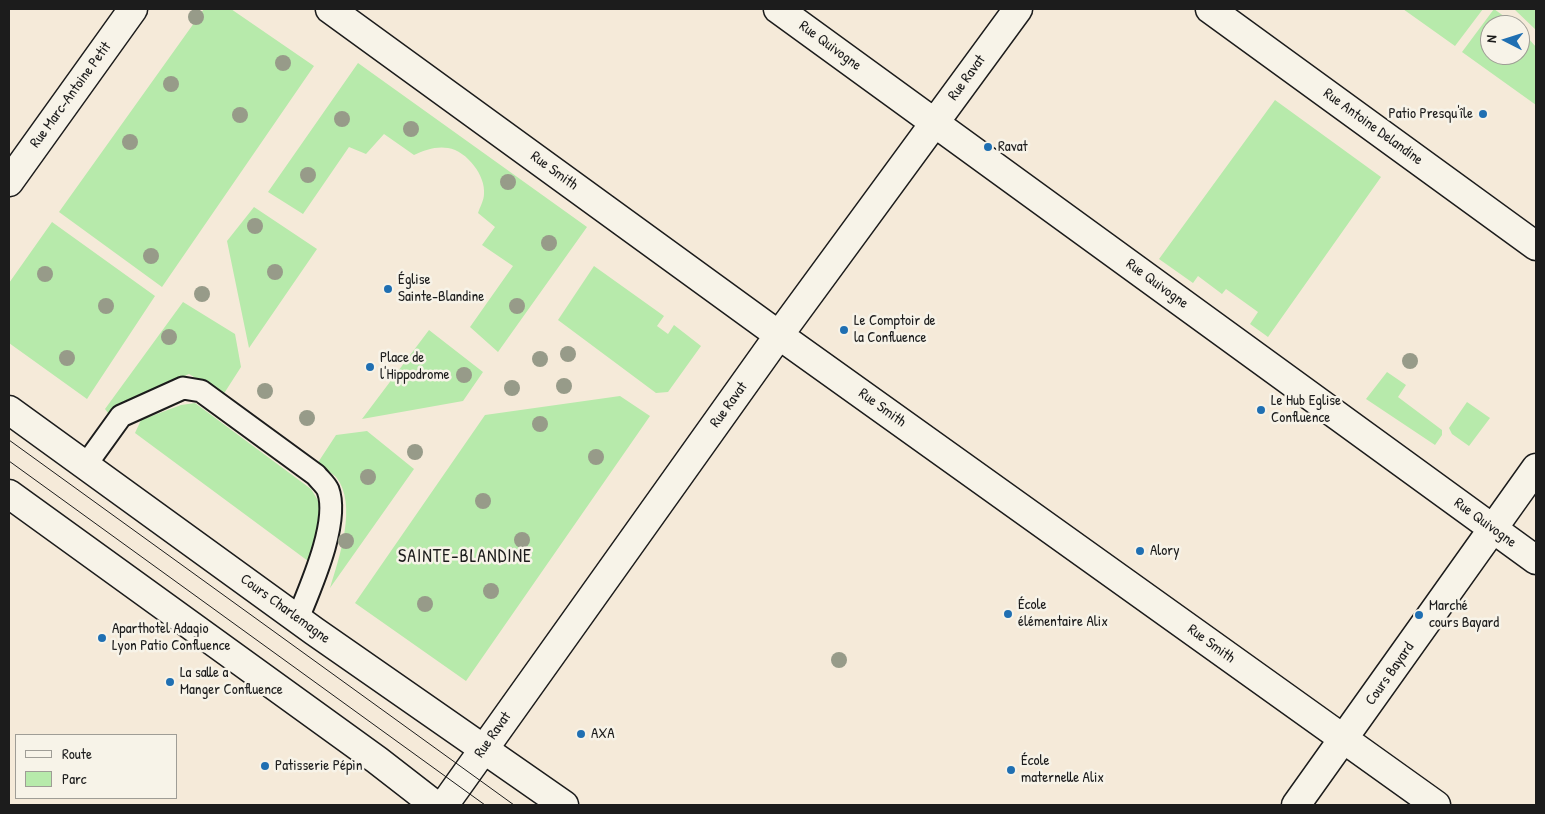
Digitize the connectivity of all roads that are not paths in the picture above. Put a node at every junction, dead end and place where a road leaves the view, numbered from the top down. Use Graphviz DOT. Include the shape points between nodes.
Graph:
graph roads {
  1 [pos="133,9"];
  2 [pos="330,9"];
  3 [pos="778,9"];
  4 [pos="1018,9"];
  5 [pos="1210,9"];
  6 [pos="936,122"];
  7 [pos="9,182"];
  8 [pos="1536,246"];
  9 [pos="779,335"];
  10 [pos="9,410"];
  11 [pos="85,466"];
  12 [pos="1536,468"];
  13 [pos="9,494"];
  14 [pos="1494,529"];
  15 [pos="1536,560"];
  16 [pos="298,618"];
  17 [pos="1343,739"];
  18 [pos="484,748"];
  19 [pos="436,805"];
  20 [pos="444,805"];
  21 [pos="564,805"];
  22 [pos="1296,805"];
  23 [pos="1436,805"];
  1 -- 7 [label="street, Rue Marc-Antoine Petit"];
  2 -- 9 [label="street, Rue Smith"];
  3 -- 6 [label="street, Rue Quivogne"];
  4 -- 6 [label="street, Rue Ravat"];
  5 -- 8 [label="street, Rue Antoine Delandine"];
  6 -- 9 [label="street, Rue Ravat"];
  6 -- 14 [label="street, Rue Quivogne"];
  9 -- 17 [label="street, Rue Smith"];
  9 -- 18 [label="street, Rue Ravat"];
  10 -- 11 [label="street, Cours Charlemagne"];
  11 -- 16 [label="street, Cours Charlemagne"];
  11 -- 16 [label="lane" via="121,416 183,388 201,391 316,475 328,489 331,509 321,563"];
  12 -- 14 [label="street, Cours Bayard"];
  13 -- 19 [label="street"];
  14 -- 15 [label="street, Rue Quivogne"];
  14 -- 17 [label="street, Cours Bayard"];
  16 -- 18 [label="street, Cours Charlemagne"];
  17 -- 22 [label="street, Cours Bayard"];
  17 -- 23 [label="street, Rue Smith"];
  18 -- 20 [label="street, Rue Ravat"];
  18 -- 21 [label="street, Cours Charlemagne"];
}
